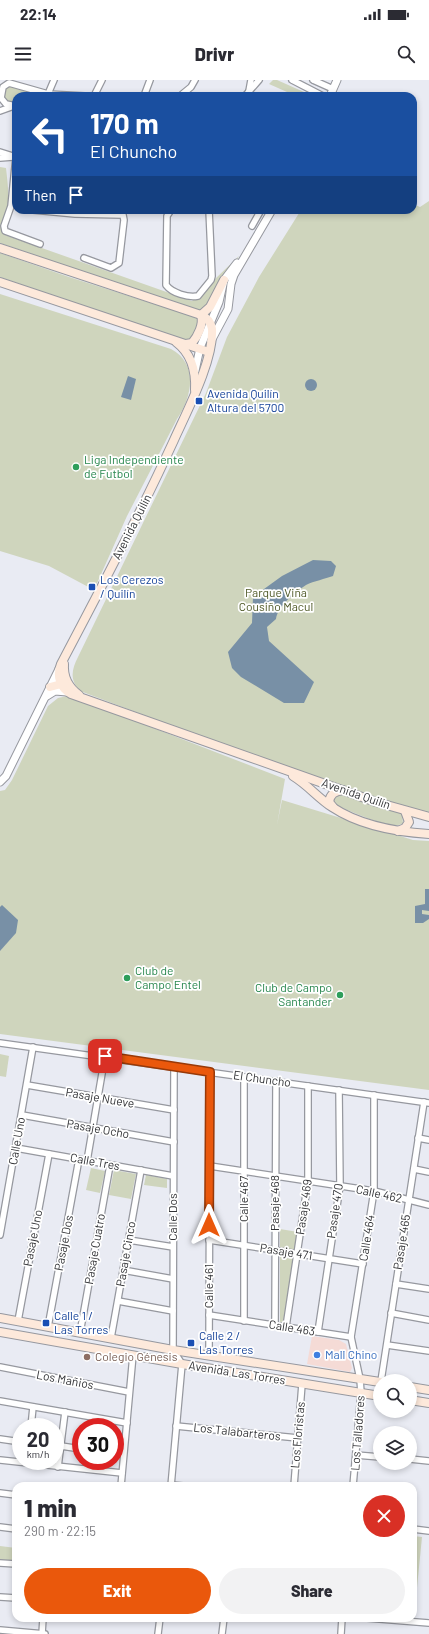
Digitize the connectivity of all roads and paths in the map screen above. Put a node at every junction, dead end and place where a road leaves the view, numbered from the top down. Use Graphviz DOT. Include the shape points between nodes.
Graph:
graph roads {
  1 [pos="54,80"];
  2 [pos="102,80"];
  3 [pos="150,80"];
  4 [pos="195,80"];
  5 [pos="251,80"];
  6 [pos="259,80"];
  7 [pos="292,80"];
  8 [pos="313,80"];
  9 [pos="338,80"];
  10 [pos="8,81"];
  11 [pos="42,92"];
  12 [pos="49,92"];
  13 [pos="96,92"];
  14 [pos="146,92"];
  15 [pos="185,92"];
  16 [pos="248,92"];
  17 [pos="249,92"];
  18 [pos="315,92"];
  19 [pos="330,92"];
  20 [pos="332,92"];
  21 [pos="1,100"];
  22 [pos="12,105"];
  23 [pos="12,107"];
  24 [pos="0,111"];
  25 [pos="0,152"];
  26 [pos="12,156"];
  27 [pos="12,157"];
  28 [pos="0,158"];
  29 [pos="12,210"];
  30 [pos="74,214"];
  31 [pos="168,214"];
  32 [pos="209,214"];
  33 [pos="259,214"];
  34 [pos="270,214"];
  35 [pos="252,226"];
  36 [pos="40,244"];
  37 [pos="0,248"];
  38 [pos="243,257"];
  39 [pos="84,258"];
  40 [pos="224,280"];
  41 [pos="0,282"];
  42 [pos="201,315"];
  43 [pos="210,321"];
  44 [pos="168,338"];
  45 [pos="211,341"];
  46 [pos="186,344"];
  47 [pos="200,348"];
  48 [pos="209,352"];
  49 [pos="195,371"];
  50 [pos="195,396"];
  51 [pos="66,655"];
  52 [pos="59,669"];
  53 [pos="65,686"];
  54 [pos="50,687"];
  55 [pos="45,697"];
  56 [pos="283,770"];
  57 [pos="0,782"];
  58 [pos="343,790"];
  59 [pos="333,808"];
  60 [pos="405,811"];
  61 [pos="429,817"];
  62 [pos="398,831"];
  63 [pos="429,834"];
  64 [pos="0,1043"];
  65 [pos="34,1047"];
  66 [pos="105,1056"];
  67 [pos="174,1067"];
  68 [pos="210,1072"];
  69 [pos="244,1077"];
  70 [pos="276,1081"];
  71 [pos="27,1085"];
  72 [pos="308,1086"];
  73 [pos="339,1090"];
  74 [pos="374,1095"];
  75 [pos="98,1097"];
  76 [pos="426,1103"];
  77 [pos="174,1110"];
  78 [pos="22,1115"];
  79 [pos="93,1128"];
  80 [pos="418,1138"];
  81 [pos="429,1140"];
  82 [pos="174,1142"];
  83 [pos="16,1148"];
  84 [pos="49,1154"];
  85 [pos="79,1159"];
  86 [pos="87,1161"];
  87 [pos="110,1165"];
  88 [pos="210,1166"];
  89 [pos="414,1169"];
  90 [pos="141,1170"];
  91 [pos="244,1171"];
  92 [pos="429,1172"];
  93 [pos="174,1176"];
  94 [pos="276,1176"];
  95 [pos="308,1181"];
  96 [pos="340,1186"];
  97 [pos="374,1191"];
  98 [pos="409,1200"];
  99 [pos="429,1205"];
  100 [pos="0,1235"];
  101 [pos="128,1240"];
  102 [pos="209,1240"];
  103 [pos="244,1246"];
  104 [pos="173,1247"];
  105 [pos="275,1251"];
  106 [pos="297,1254"];
  107 [pos="329,1259"];
  108 [pos="363,1264"];
  109 [pos="123,1270"];
  110 [pos="173,1279"];
  111 [pos="396,1284"];
  112 [pos="429,1289"];
  113 [pos="118,1300"];
  114 [pos="173,1311"];
  115 [pos="391,1313"];
  116 [pos="209,1315"];
  117 [pos="0,1318"];
  118 [pos="244,1320"];
  119 [pos="429,1320"];
  120 [pos="18,1321"];
  121 [pos="275,1325"];
  122 [pos="48,1327"];
  123 [pos="286,1327"];
  124 [pos="0,1332"];
  125 [pos="318,1332"];
  126 [pos="80,1333"];
  127 [pos="351,1337"];
  128 [pos="111,1338"];
  129 [pos="387,1344"];
  130 [pos="173,1350"];
  131 [pos="429,1351"];
  132 [pos="209,1355"];
  133 [pos="132,1356"];
  134 [pos="182,1364"];
  135 [pos="0,1368"];
  136 [pos="381,1374"];
  137 [pos="360,1379"];
  138 [pos="373,1381"];
  139 [pos="302,1384"];
  140 [pos="417,1388"];
  141 [pos="429,1390"];
  142 [pos="129,1392"];
  143 [pos="361,1393"];
  144 [pos="373,1393"];
  145 [pos="0,1401"];
  146 [pos="417,1401"];
  147 [pos="429,1403"];
  148 [pos="33,1407"];
  149 [pos="65,1412"];
  150 [pos="32,1418"];
  151 [pos="64,1420"];
  152 [pos="127,1423"];
  153 [pos="176,1426"];
  154 [pos="298,1438"];
  155 [pos="0,1439"];
  156 [pos="12,1441"];
  157 [pos="356,1455"];
  158 [pos="373,1456"];
  159 [pos="0,1460"];
  160 [pos="417,1460"];
  161 [pos="12,1461"];
  162 [pos="429,1461"];
  163 [pos="64,1468"];
  164 [pos="122,1474"];
  165 [pos="121,1482"];
  166 [pos="171,1482"];
  167 [pos="294,1482"];
  168 [pos="353,1482"];
  169 [pos="0,1493"];
  170 [pos="12,1494"];
  171 [pos="0,1527"];
  172 [pos="12,1528"];
  173 [pos="417,1530"];
  174 [pos="429,1531"];
  175 [pos="0,1563"];
  176 [pos="12,1564"];
  177 [pos="0,1597"];
  178 [pos="12,1598"];
  179 [pos="44,1622"];
  180 [pos="160,1622"];
  181 [pos="224,1622"];
  182 [pos="342,1622"];
  183 [pos="417,1622"];
  184 [pos="429,1623"];
  185 [pos="0,1630"];
  186 [pos="42,1634"];
  187 [pos="46,1634"];
  188 [pos="158,1634"];
  189 [pos="222,1634"];
  190 [pos="341,1634"];
  1 -- 12 [label="street"];
  2 -- 13 [label="street"];
  3 -- 14 [label="street"];
  4 -- 15 [label="street"];
  5 -- 16 [label="street"];
  6 -- 17 [label="street"];
  7 -- 18 [label="street"];
  8 -- 19 [label="street"];
  9 -- 20 [label="street"];
  10 -- 11 [label="street"];
  10 -- 21 [label="street" via="3,87"];
  21 -- 22 [label="street"];
  23 -- 24 [label="street"];
  25 -- 26 [label="street"];
  27 -- 28 [label="street"];
  29 -- 36 [label="street" via="4,226 5,231"];
  30 -- 39 [label="street" via="123,215 120,263 111,268"];
  31 -- 32 [label="street" via="166,286 170,290 193,297 198,296 212,276"];
  33 -- 35 [label="street"];
  34 -- 38 [label="street"];
  37 -- 42 [label="main road"];
  38 -- 40 [label="street"];
  38 -- 45 [label="street" via="233,279 228,309"];
  40 -- 42 [label="main road" via="210,307"];
  40 -- 43 [label="street" via="219,302"];
  41 -- 44 [label="main road"];
  42 -- 43 [label="main road"];
  42 -- 46 [label="main road" via="203,322 196,338 192,343"];
  43 -- 45 [label="main road, Avenida Quilín"];
  43 -- 47 [label="street"];
  44 -- 46 [label="main road"];
  44 -- 49 [label="main road" via="187,354"];
  45 -- 48 [label="main road, Avenida Quilín"];
  46 -- 47 [label="main road"];
  47 -- 48 [label="main road"];
  47 -- 49 [label="street"];
  48 -- 50 [label="main road, Avenida Quilín"];
  49 -- 50 [label="main road"];
  50 -- 51 [label="main road, Avenida Quilín" via="152,487"];
  51 -- 52 [label="main road, Avenida Quilín"];
  51 -- 53 [label="main road, Avenida Quilín"];
  52 -- 53 [label="main road"];
  52 -- 54 [label="street"];
  53 -- 54 [label="main road"];
  53 -- 55 [label="street"];
  53 -- 56 [label="main road, Avenida Quilín" via="83,698"];
  54 -- 55 [label="street"];
  55 -- 57 [label="street" via="6,776"];
  56 -- 58 [label="main road, Avenida Quilín"];
  56 -- 59 [label="main road, Avenida Quilín"];
  58 -- 59 [label="main road" via="336,791 331,796 329,802"];
  58 -- 60 [label="main road, Avenida Quilín"];
  59 -- 62 [label="main road, Avenida Quilín" via="355,818"];
  60 -- 61 [label="main road, Avenida Quilín"];
  60 -- 62 [label="main road" via="409,822 405,828"];
  62 -- 63 [label="main road, Avenida Quilín"];
  64 -- 65 [label="street, El Chuncho"];
  65 -- 66 [label="street, El Chuncho"];
  65 -- 71 [label="street, Calle Uno"];
  66 -- 67 [label="street, El Chuncho"];
  66 -- 75 [label="street"];
  67 -- 68 [label="street, El Chuncho"];
  67 -- 77 [label="street, Calle Dos"];
  68 -- 69 [label="street, El Chuncho"];
  68 -- 88 [label="street, Calle 461"];
  69 -- 70 [label="street, El Chuncho"];
  69 -- 91 [label="street, Calle 467"];
  70 -- 72 [label="street, El Chuncho"];
  70 -- 94 [label="street, Pasaje 468"];
  71 -- 75 [label="street, Pasaje Nueve"];
  71 -- 78 [label="street, Calle Uno"];
  72 -- 73 [label="street, El Chuncho"];
  72 -- 95 [label="street, Pasaje 469"];
  73 -- 74 [label="street, El Chuncho"];
  73 -- 96 [label="street, Pasaje 470"];
  74 -- 76 [label="street, El Chuncho"];
  74 -- 97 [label="street, Calle 464"];
  75 -- 77 [label="street, Pasaje Nueve"];
  75 -- 79 [label="street"];
  76 -- 80 [label="street, Pasaje 465"];
  77 -- 82 [label="street, Calle Dos"];
  78 -- 79 [label="street, Pasaje Ocho"];
  78 -- 83 [label="street, Calle Uno"];
  79 -- 82 [label="street, Pasaje Ocho"];
  79 -- 86 [label="street"];
  80 -- 81 [label="street"];
  80 -- 89 [label="street, Pasaje 465"];
  82 -- 93 [label="street, Calle Dos"];
  83 -- 84 [label="street, Calle Tres"];
  83 -- 100 [label="street, Calle Uno"];
  84 -- 85 [label="street, Calle Tres"];
  84 -- 120 [label="street, Pasaje Uno"];
  85 -- 86 [label="street, Calle Tres"];
  85 -- 122 [label="street, Pasaje Dos"];
  86 -- 87 [label="street, Calle Tres"];
  87 -- 90 [label="street, Calle Tres"];
  87 -- 126 [label="street, Pasaje Cuatro"];
  88 -- 91 [label="street, Calle 462"];
  88 -- 102 [label="street, Calle 461"];
  89 -- 92 [label="street"];
  89 -- 98 [label="street, Pasaje 465"];
  90 -- 93 [label="street, Calle Tres"];
  90 -- 101 [label="street, Pasaje Cinco"];
  91 -- 94 [label="street, Calle 462"];
  91 -- 103 [label="street, Calle 467"];
  93 -- 104 [label="street, Calle Dos"];
  94 -- 95 [label="street, Calle 462"];
  94 -- 105 [label="street, Pasaje 468"];
  95 -- 96 [label="street, Calle 462"];
  95 -- 106 [label="street, Pasaje 469"];
  96 -- 97 [label="street, Calle 462"];
  96 -- 107 [label="street, Pasaje 470"];
  97 -- 98 [label="street, Calle 462"];
  97 -- 108 [label="street, Calle 464"];
  98 -- 99 [label="street, Calle 462"];
  98 -- 111 [label="street, Pasaje 465"];
  101 -- 104 [label="street"];
  101 -- 109 [label="street, Pasaje Cinco"];
  102 -- 103 [label="street, Pasaje 471"];
  102 -- 116 [label="street, Calle 461"];
  103 -- 105 [label="street, Pasaje 471"];
  103 -- 118 [label="street, Calle 467"];
  104 -- 110 [label="street, Calle Dos"];
  105 -- 106 [label="street, Pasaje 471"];
  105 -- 121 [label="street, Pasaje 468"];
  106 -- 107 [label="street, Pasaje 471"];
  106 -- 123 [label="street, Pasaje 469"];
  107 -- 108 [label="street, Pasaje 471"];
  107 -- 125 [label="street, Pasaje 470"];
  108 -- 127 [label="street, Calle 464"];
  109 -- 110 [label="street"];
  109 -- 113 [label="street, Pasaje Cinco"];
  110 -- 114 [label="street, Calle Dos"];
  111 -- 112 [label="street"];
  111 -- 115 [label="street, Pasaje 465"];
  113 -- 114 [label="street"];
  113 -- 128 [label="street, Pasaje Cinco"];
  114 -- 130 [label="street, Calle Dos"];
  115 -- 119 [label="street"];
  115 -- 129 [label="street, Pasaje 465"];
  116 -- 118 [label="street, Calle 463"];
  116 -- 132 [label="street, Calle 461"];
  117 -- 120 [label="main road, Avenida Las Torres"];
  118 -- 121 [label="street, Calle 463"];
  120 -- 122 [label="main road, Avenida Las Torres"];
  121 -- 123 [label="street, Calle 463"];
  122 -- 126 [label="main road, Avenida Las Torres"];
  123 -- 125 [label="street, Calle 463"];
  124 -- 133 [label="main road, Avenida Las Torres"];
  125 -- 127 [label="street, Calle 463"];
  126 -- 128 [label="main road, Avenida Las Torres"];
  127 -- 137 [label="street, Calle 464"];
  128 -- 130 [label="main road, Avenida Las Torres"];
  129 -- 131 [label="street"];
  129 -- 136 [label="street, Pasaje 465"];
  130 -- 132 [label="main road, Avenida Las Torres"];
  130 -- 134 [label="street"];
  132 -- 137 [label="main road, Avenida Las Torres"];
  133 -- 134 [label="main road, Avenida Las Torres"];
  133 -- 142 [label="street"];
  134 -- 139 [label="main road, Avenida Las Torres"];
  134 -- 153 [label="street"];
  135 -- 142 [label="street, Los Mañios"];
  137 -- 138 [label="main road, Avenida Las Torres"];
  137 -- 143 [label="street, Los Talladores"];
  139 -- 143 [label="main road, Avenida Las Torres"];
  139 -- 154 [label="street, Los Floristas"];
  140 -- 141 [label="main road"];
  142 -- 152 [label="street"];
  143 -- 144 [label="main road, Avenida Las Torres"];
  143 -- 157 [label="street, Los Talladores"];
  145 -- 148 [label="street"];
  146 -- 147 [label="main road"];
  148 -- 149 [label="street"];
  148 -- 150 [label="street"];
  149 -- 151 [label="street"];
  149 -- 152 [label="street"];
  152 -- 164 [label="street"];
  153 -- 154 [label="street, Los Talabarteros"];
  153 -- 166 [label="street"];
  154 -- 167 [label="street, Los Floristas"];
  155 -- 156 [label="street"];
  157 -- 158 [label="street"];
  157 -- 168 [label="street, Los Talladores"];
  159 -- 161 [label="street"];
  160 -- 162 [label="street"];
  163 -- 164 [label="street"];
  164 -- 165 [label="street"];
  169 -- 170 [label="street"];
  171 -- 172 [label="street"];
  173 -- 174 [label="street"];
  175 -- 176 [label="street"];
  177 -- 178 [label="street"];
  179 -- 186 [label="street"];
  180 -- 188 [label="street"];
  181 -- 189 [label="street"];
  182 -- 190 [label="street"];
  183 -- 184 [label="street"];
  185 -- 186 [label="street"];
  186 -- 187 [label="street"];
}
